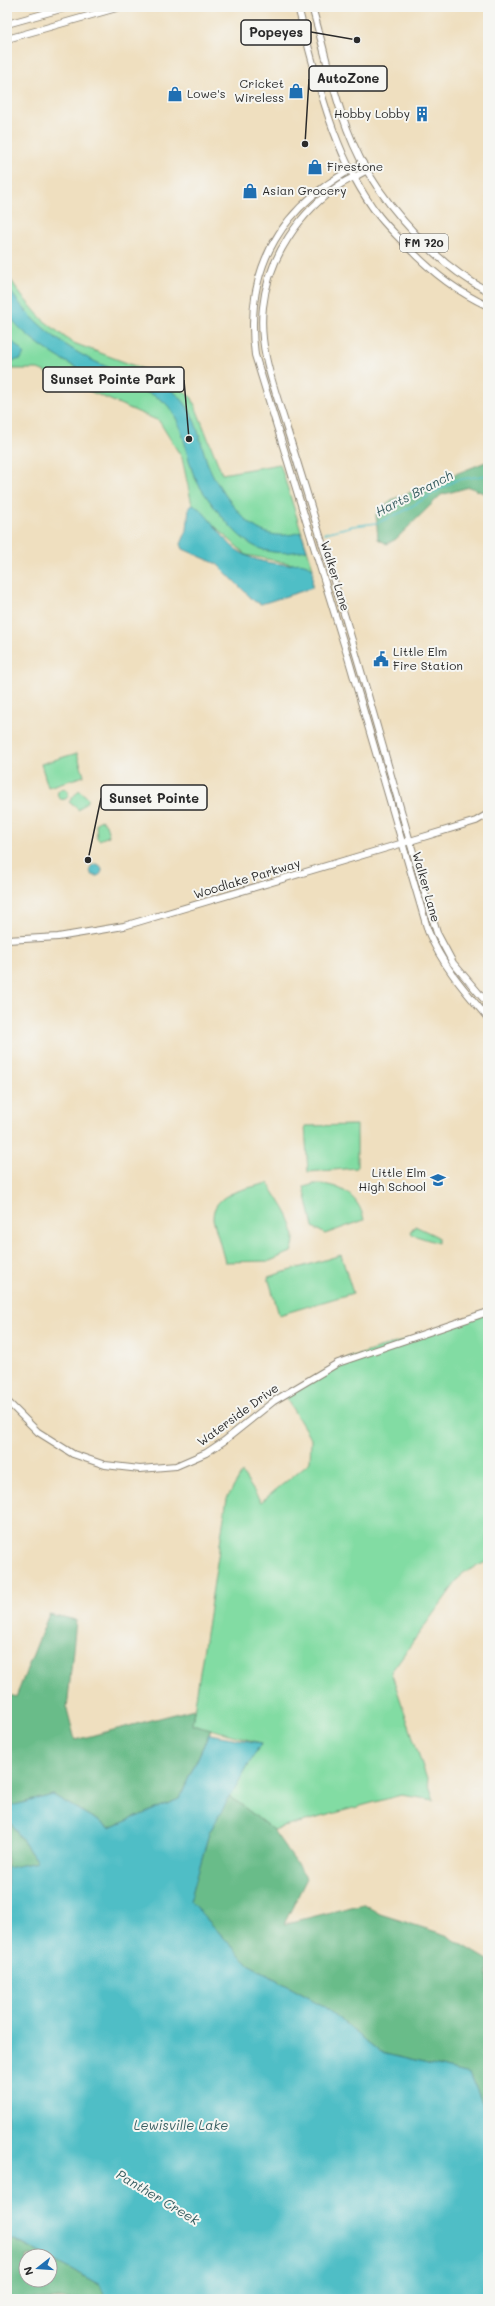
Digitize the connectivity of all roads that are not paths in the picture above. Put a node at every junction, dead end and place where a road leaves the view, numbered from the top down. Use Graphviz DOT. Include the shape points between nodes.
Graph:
graph roads {
  1 [pos="68,7"];
  2 [pos="120,7"];
  3 [pos="298,7"];
  4 [pos="312,7"];
  5 [pos="112,8"];
  6 [pos="7,24"];
  7 [pos="7,39"];
  8 [pos="330,68"];
  9 [pos="316,71"];
  10 [pos="363,163"];
  11 [pos="350,169"];
  12 [pos="367,170"];
  13 [pos="355,178"];
  14 [pos="488,291"];
  15 [pos="488,306"];
  16 [pos="488,814"];
  17 [pos="410,841"];
  18 [pos="402,844"];
  19 [pos="7,940"];
  20 [pos="488,1004"];
  21 [pos="488,1018"];
  22 [pos="488,1312"];
  23 [pos="7,1401"];
  1 -- 6 [label="street"];
  2 -- 5 [label="street"];
  3 -- 9 [label="street"];
  4 -- 8 [label="street, FM 720"];
  5 -- 7 [label="street"];
  8 -- 9 [label="street"];
  8 -- 10 [label="street, FM 720" via="346,123"];
  9 -- 11 [label="street" via="329,117"];
  10 -- 11 [label="street, Walker Lane"];
  10 -- 12 [label="street, FM 720"];
  11 -- 13 [label="street"];
  11 -- 18 [label="street, Walker Lane" via="306,199 273,242 257,285 253,337 260,372 347,654"];
  12 -- 13 [label="street, Walker Lane"];
  12 -- 14 [label="street, FM 720" via="394,212 434,254"];
  13 -- 15 [label="street" via="378,215 418,259 458,291"];
  13 -- 17 [label="street, Walker Lane" via="342,184 317,204 291,232 275,261 268,281 263,307 263,343 278,402 346,618"];
  16 -- 17 [label="street, Woodlake Parkway" via="476,821"];
  17 -- 18 [label="street, Woodlake Parkway"];
  17 -- 20 [label="street, Walker Lane" via="437,933 453,963"];
  18 -- 19 [label="street, Woodlake Parkway" via="124,926 58,937"];
  18 -- 21 [label="street, Walker Lane" via="434,945 454,980"];
  22 -- 23 [label="street, Waterside Drive" via="338,1363 274,1401 212,1449 176,1466 140,1468 105,1465 73,1454 38,1432"];
}
